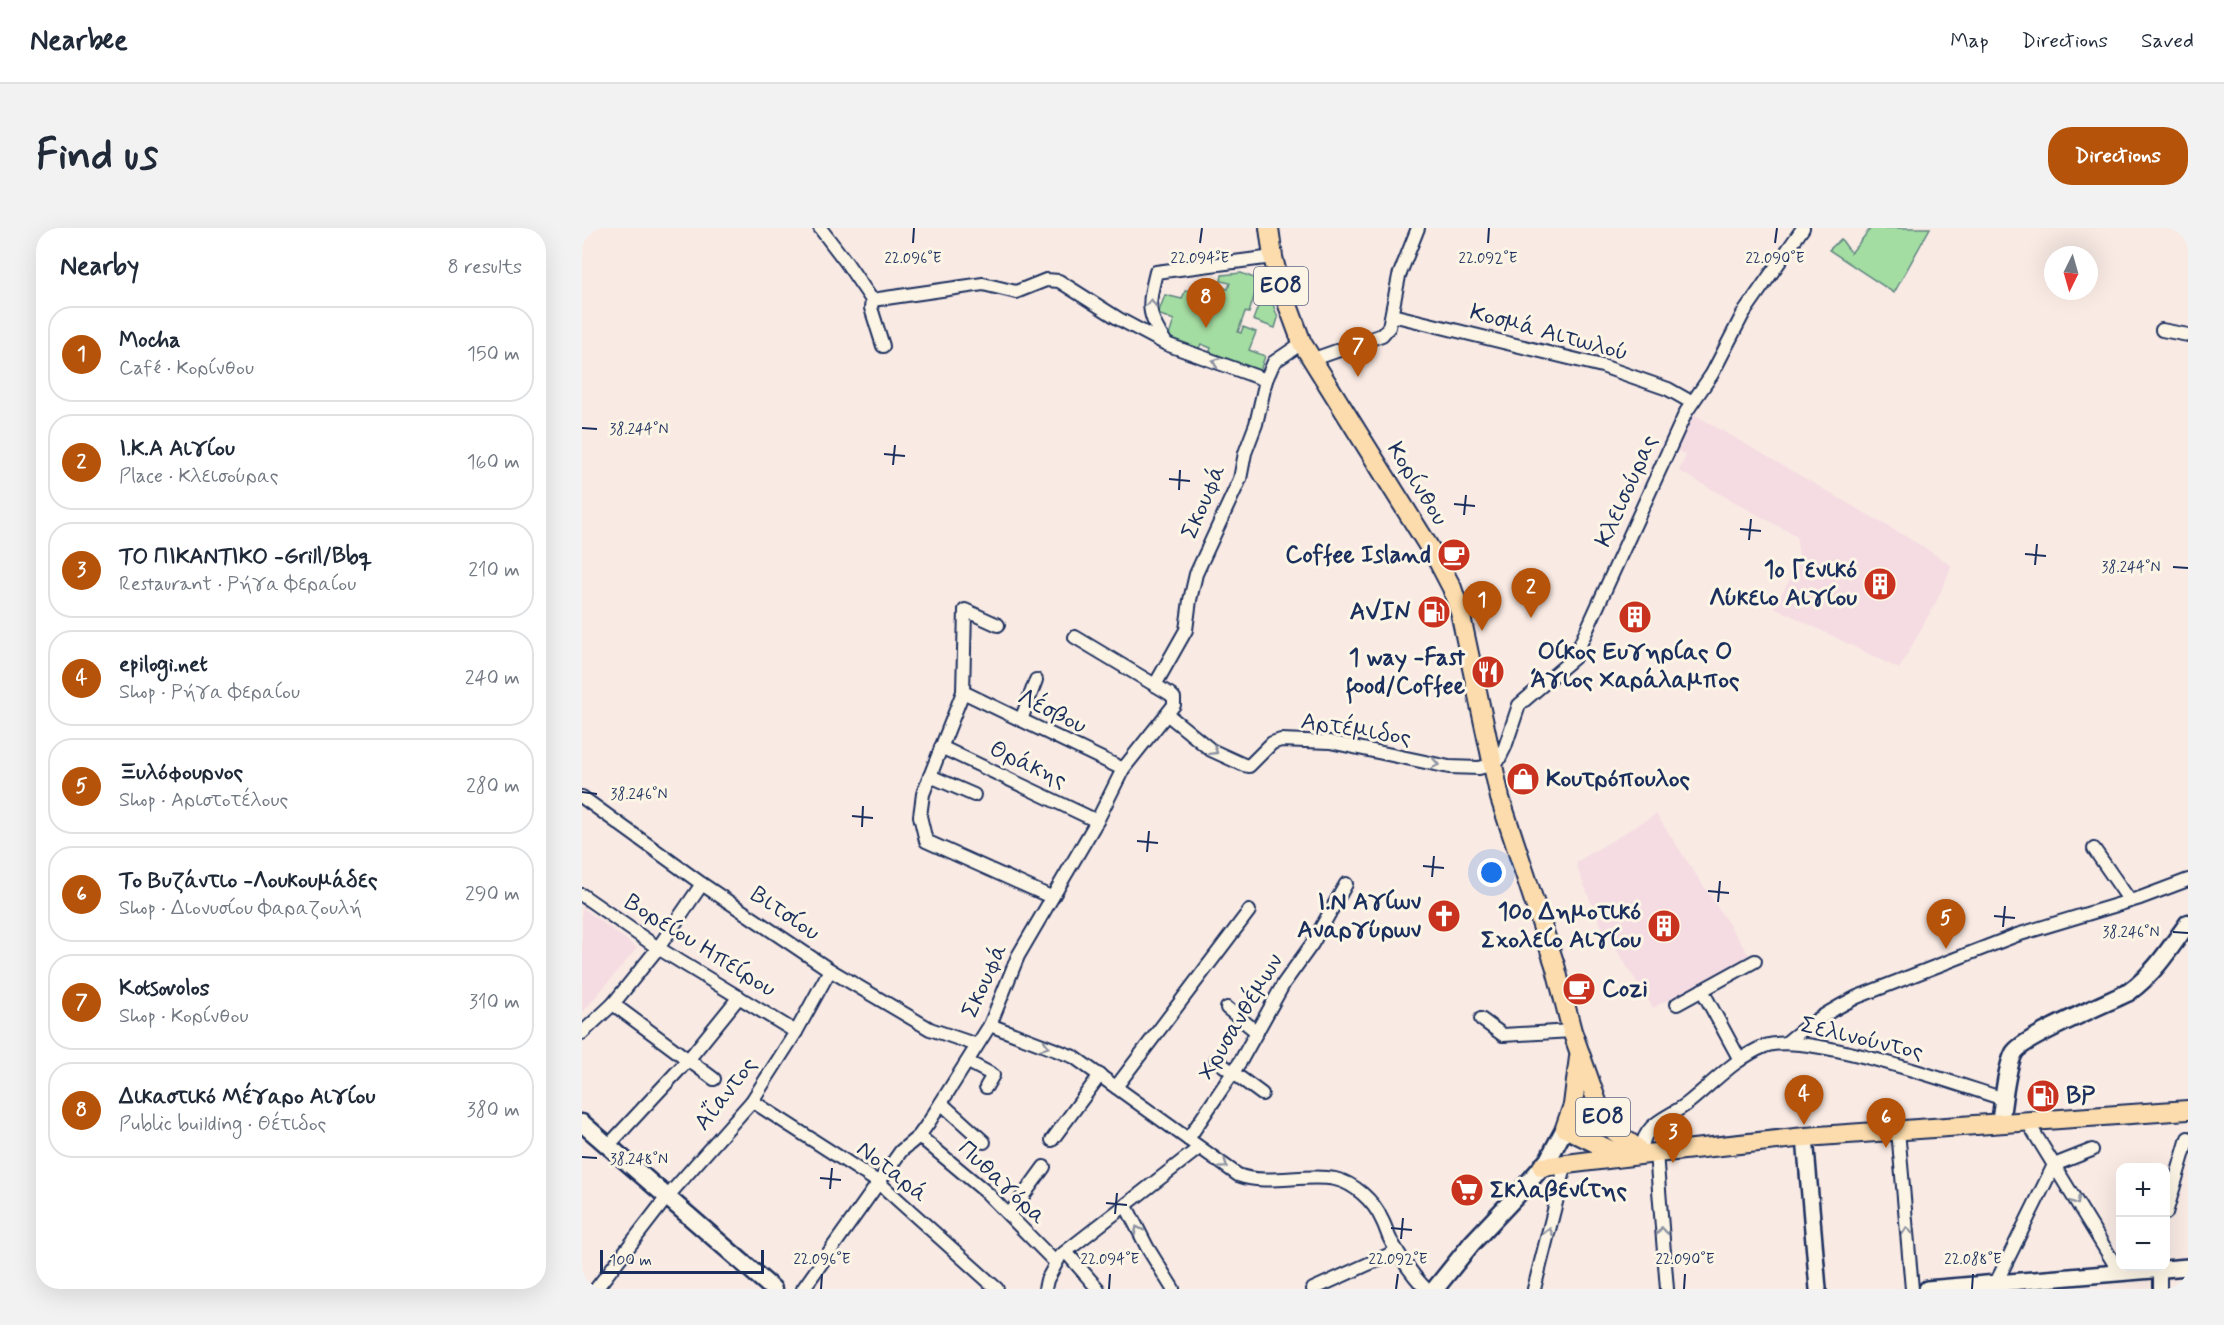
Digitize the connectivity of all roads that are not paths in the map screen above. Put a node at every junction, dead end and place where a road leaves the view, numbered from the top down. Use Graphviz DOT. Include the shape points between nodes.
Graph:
graph roads {
  1 [pos="820,228"];
  2 [pos="1269,228"];
  3 [pos="1418,228"];
  4 [pos="1803,228"];
  5 [pos="1273,258"];
  6 [pos="872,300"];
  7 [pos="1392,315"];
  8 [pos="2162,330"];
  9 [pos="2188,335"];
  10 [pos="1302,343"];
  11 [pos="1166,344"];
  12 [pos="883,346"];
  13 [pos="1311,360"];
  14 [pos="1266,380"];
  15 [pos="1691,402"];
  16 [pos="998,625"];
  17 [pos="1075,637"];
  18 [pos="1036,680"];
  19 [pos="1155,685"];
  20 [pos="963,692"];
  21 [pos="1168,715"];
  22 [pos="1021,720"];
  23 [pos="941,747"];
  24 [pos="1491,765"];
  25 [pos="1123,769"];
  26 [pos="930,776"];
  27 [pos="974,795"];
  28 [pos="582,797"];
  29 [pos="1097,821"];
  30 [pos="2094,849"];
  31 [pos="2188,880"];
  32 [pos="702,884"];
  33 [pos="1346,884"];
  34 [pos="582,895"];
  35 [pos="1051,897"];
  36 [pos="2130,901"];
  37 [pos="1249,911"];
  38 [pos="2188,922"];
  39 [pos="658,948"];
  40 [pos="1755,961"];
  41 [pos="830,970"];
  42 [pos="1702,990"];
  43 [pos="739,997"];
  44 [pos="613,1004"];
  45 [pos="1677,1004"];
  46 [pos="1227,1008"];
  47 [pos="1481,1019"];
  48 [pos="990,1025"];
  49 [pos="584,1028"];
  50 [pos="1572,1031"];
  51 [pos="796,1032"];
  52 [pos="1257,1032"];
  53 [pos="1786,1043"];
  54 [pos="977,1045"];
  55 [pos="1580,1052"];
  56 [pos="688,1060"];
  57 [pos="1216,1060"];
  58 [pos="1740,1060"];
  59 [pos="968,1062"];
  60 [pos="1233,1073"];
  61 [pos="1588,1074"];
  62 [pos="1100,1075"];
  63 [pos="714,1078"];
  64 [pos="986,1087"];
  65 [pos="1116,1087"];
  66 [pos="1262,1094"];
  67 [pos="2004,1099"];
  68 [pos="753,1101"];
  69 [pos="941,1103"];
  70 [pos="2188,1110"];
  71 [pos="2028,1121"];
  72 [pos="582,1123"];
  73 [pos="2001,1123"];
  74 [pos="1572,1126"];
  75 [pos="1898,1130"];
  76 [pos="919,1136"];
  77 [pos="1805,1137"];
  78 [pos="2188,1138"];
  79 [pos="1188,1139"];
  80 [pos="1052,1140"];
  81 [pos="984,1142"];
  82 [pos="608,1146"];
  83 [pos="1199,1148"];
  84 [pos="2092,1150"];
  85 [pos="1642,1152"];
  86 [pos="1566,1163"];
  87 [pos="1545,1164"];
  88 [pos="2054,1165"];
  89 [pos="1044,1167"];
  90 [pos="878,1182"];
  91 [pos="667,1197"];
  92 [pos="2170,1199"];
  93 [pos="1126,1206"];
  94 [pos="1008,1215"];
  95 [pos="1397,1251"];
  96 [pos="1066,1252"];
  97 [pos="1056,1263"];
  98 [pos="2188,1267"];
  99 [pos="2170,1268"];
  100 [pos="2136,1271"];
  101 [pos="2160,1271"];
  102 [pos="2120,1273"];
  103 [pos="2059,1284"];
  104 [pos="1994,1286"];
  105 [pos="1436,1288"];
  106 [pos="596,1289"];
  107 [pos="773,1289"];
  108 [pos="803,1289"];
  109 [pos="997,1289"];
  110 [pos="1045,1289"];
  111 [pos="1098,1289"];
  112 [pos="1173,1289"];
  113 [pos="1313,1289"];
  114 [pos="1534,1289"];
  115 [pos="1667,1289"];
  116 [pos="1818,1289"];
  117 [pos="1912,1289"];
  118 [pos="1927,1289"];
  119 [pos="2160,1289"];
  1 -- 6 [label="street"];
  2 -- 5 [label="main road, Κορίνθου / ΕΟ8"];
  3 -- 7 [label="street" via="1399,276"];
  4 -- 15 [label="street, Κλεισούρας" via="1743,314 1712,374"];
  5 -- 10 [label="main road, Κορίνθου / ΕΟ8"];
  11 -- 5 [label="street, one-way" via="1148,304 1156,272"];
  6 -- 11 [label="street" via="982,284 1016,292 1051,279"];
  6 -- 12 [label="street"];
  7 -- 13 [label="street" via="1383,335"];
  7 -- 15 [label="street, Κοσμά Αιτωλού" via="1602,366 1668,388"];
  8 -- 9 [label="street"];
  10 -- 13 [label="main road, Κορίνθου / ΕΟ8"];
  10 -- 14 [label="street, Σκουφά" via="1274,362"];
  14 -- 11 [label="street, one-way"];
  13 -- 24 [label="main road, Κορίνθου / ΕΟ8" via="1452,588"];
  14 -- 19 [label="street, Σκουφά" via="1240,479 1196,574 1186,630"];
  15 -- 24 [label="street, Κλεισούρας" via="1574,658 1519,705 1505,747"];
  16 -- 20 [label="street" via="965,610"];
  17 -- 19 [label="street"];
  18 -- 22 [label="street"];
  19 -- 21 [label="street" via="1174,699"];
  20 -- 22 [label="street, Λέσβου"];
  20 -- 23 [label="street"];
  21 -- 24 [label="street, Αρτέμιδος, one-way" via="1211,750 1249,766 1272,743 1281,740 1330,742 1449,767"];
  21 -- 25 [label="street, Σκουφά"];
  22 -- 25 [label="street, Λέσβου"];
  23 -- 26 [label="street"];
  23 -- 29 [label="street, Θράκης"];
  24 -- 50 [label="main road, Κορίνθου / ΕΟ8"];
  25 -- 29 [label="street, Σκουφά"];
  26 -- 27 [label="street"];
  26 -- 35 [label="street" via="922,794 920,816 926,841"];
  28 -- 32 [label="street, Βιτσίου"];
  29 -- 35 [label="street, Σκουφά"];
  30 -- 36 [label="street"];
  31 -- 36 [label="street"];
  32 -- 39 [label="street"];
  32 -- 41 [label="street, Βιτσίου"];
  33 -- 52 [label="street, Χρυσανθέμων"];
  34 -- 39 [label="street, Βορείου Ηπείρου"];
  35 -- 48 [label="street, Σκουφά" via="1018,956"];
  36 -- 53 [label="street" via="2017,935 1857,997 1810,1023"];
  37 -- 65 [label="street"];
  38 -- 67 [label="main road" via="2140,985 2016,1050"];
  39 -- 43 [label="street, Βορείου Ηπείρου"];
  39 -- 44 [label="street"];
  40 -- 42 [label="street"];
  41 -- 51 [label="street, Αΐαντος"];
  41 -- 54 [label="street, Βιτσίου" via="930,1029"];
  42 -- 45 [label="street"];
  42 -- 58 [label="street"];
  43 -- 51 [label="street, Βορείου Ηπείρου"];
  43 -- 56 [label="street"];
  44 -- 49 [label="street"];
  44 -- 56 [label="street"];
  46 -- 52 [label="street"];
  47 -- 50 [label="street" via="1503,1035"];
  48 -- 54 [label="street, Σκουφά"];
  48 -- 62 [label="street, one-way" via="1074,1057"];
  50 -- 55 [label="main road, Κορίνθου / ΕΟ8"];
  51 -- 68 [label="street, Αΐαντος"];
  52 -- 60 [label="street, Χρυσανθέμων"];
  53 -- 58 [label="street, Σελινούντος" via="1763,1047"];
  53 -- 67 [label="street, Σελινούντος" via="1862,1056"];
  54 -- 59 [label="street, Σκουφά"];
  55 -- 61 [label="main road, Κορίνθου / ΕΟ8"];
  55 -- 74 [label="main road, Κορίνθου / ΕΟ8"];
  56 -- 63 [label="street"];
  56 -- 82 [label="street"];
  57 -- 60 [label="street"];
  58 -- 85 [label="street, Σελινούντος" via="1649,1129"];
  59 -- 64 [label="street" via="993,1075"];
  59 -- 69 [label="street, Σκουφά"];
  60 -- 66 [label="street"];
  60 -- 79 [label="street, Χρυσανθέμων"];
  61 -- 74 [label="main road, ΕΟ8" via="1585,1104"];
  61 -- 85 [label="main road, ΕΟ8" via="1605,1120"];
  62 -- 65 [label="street"];
  62 -- 80 [label="street"];
  65 -- 79 [label="street"];
  67 -- 73 [label="main road"];
  68 -- 90 [label="street, Νοταρά"];
  68 -- 91 [label="street, Αΐαντος"];
  69 -- 76 [label="street, Σκουφά"];
  69 -- 81 [label="street"];
  70 -- 71 [label="main road, ΕΟ8"];
  71 -- 73 [label="main road, ΕΟ8"];
  71 -- 88 [label="street"];
  72 -- 82 [label="main road"];
  73 -- 75 [label="main road, ΕΟ8"];
  74 -- 85 [label="main road, ΕΟ8" via="1610,1150"];
  74 -- 87 [label="main road" via="1564,1146"];
  75 -- 77 [label="main road, ΕΟ8"];
  117 -- 75 [label="street, one-way"];
  76 -- 90 [label="street, Σκουφά" via="901,1151"];
  76 -- 94 [label="street, Πυθαγόρα"];
  77 -- 85 [label="main road, ΕΟ8"];
  77 -- 116 [label="street"];
  78 -- 92 [label="street"];
  79 -- 83 [label="street"];
  82 -- 91 [label="main road"];
  83 -- 93 [label="street"];
  83 -- 95 [label="street, one-way" via="1246,1178 1323,1177 1348,1184 1375,1207"];
  84 -- 88 [label="street"];
  85 -- 86 [label="main road"];
  115 -- 85 [label="street, one-way"];
  86 -- 87 [label="main road"];
  114 -- 86 [label="street, one-way"];
  87 -- 105 [label="main road"];
  88 -- 102 [label="street, one-way"];
  88 -- 104 [label="street"];
  89 -- 94 [label="street"];
  90 -- 108 [label="street, Σκουφά"];
  90 -- 109 [label="street, Νοταρά"];
  91 -- 106 [label="street, Αΐαντος"];
  91 -- 107 [label="main road"];
  93 -- 96 [label="street"];
  112 -- 93 [label="street, one-way"];
  94 -- 97 [label="street, Πυθαγόρα"];
  95 -- 105 [label="street" via="1417,1280"];
  95 -- 113 [label="street"];
  96 -- 97 [label="street"];
  96 -- 111 [label="street"];
  97 -- 110 [label="street"];
  98 -- 99 [label="street"];
  100 -- 102 [label="street"];
  101 -- 119 [label="street"];
  102 -- 103 [label="street"];
  103 -- 104 [label="street"];
  104 -- 118 [label="street"];
}
